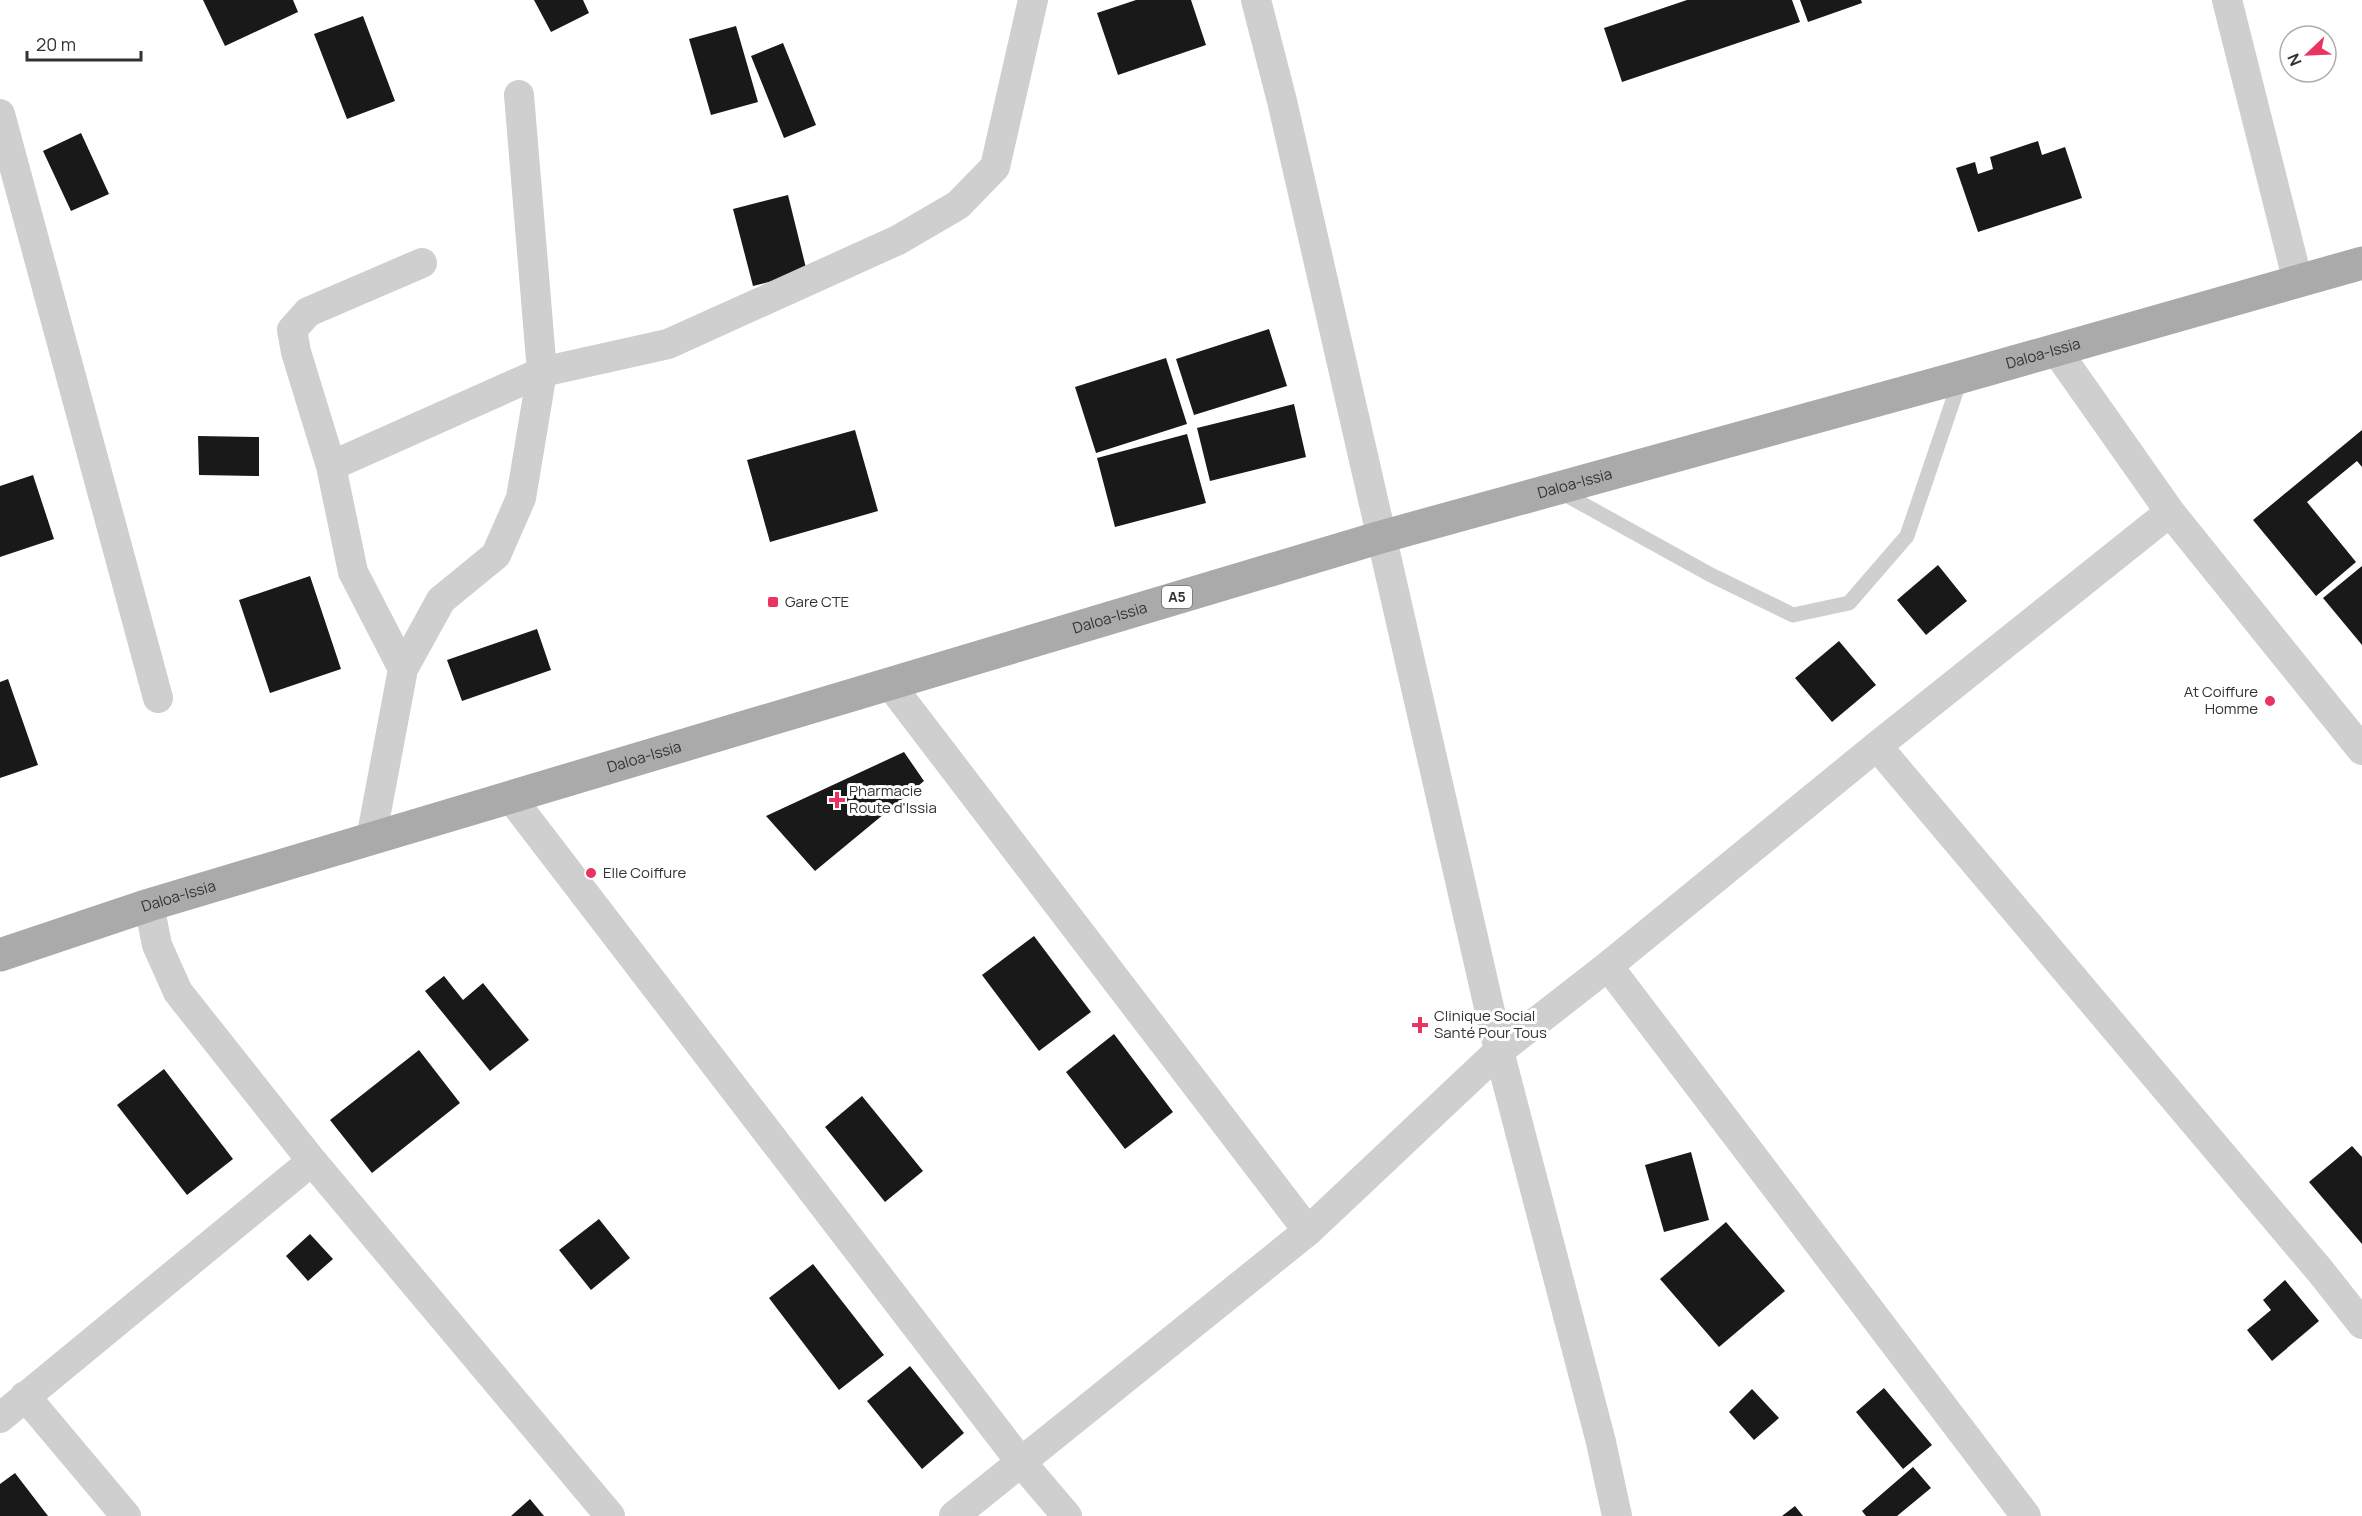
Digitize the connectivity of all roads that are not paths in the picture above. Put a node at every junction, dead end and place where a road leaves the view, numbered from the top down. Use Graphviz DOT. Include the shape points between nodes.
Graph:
graph roads {
  1 [pos="1033,0"];
  2 [pos="1256,0"];
  3 [pos="2227,0"];
  4 [pos="519,95"];
  5 [pos="0,114"];
  6 [pos="422,263"];
  7 [pos="2362,263"];
  8 [pos="2298,282"];
  9 [pos="2056,350"];
  10 [pos="542,372"];
  11 [pos="1960,377"];
  12 [pos="331,466"];
  13 [pos="1555,489"];
  14 [pos="2170,512"];
  15 [pos="1381,537"];
  16 [pos="404,669"];
  17 [pos="889,683"];
  18 [pos="158,698"];
  19 [pos="1877,746"];
  20 [pos="2362,750"];
  21 [pos="511,798"];
  22 [pos="371,839"];
  23 [pos="149,905"];
  24 [pos="0,955"];
  25 [pos="1608,966"];
  26 [pos="1499,1051"];
  27 [pos="312,1161"];
  28 [pos="1308,1231"];
  29 [pos="2362,1324"];
  30 [pos="25,1396"];
  31 [pos="0,1418"];
  32 [pos="1020,1461"];
  33 [pos="126,1516"];
  34 [pos="610,1516"];
  35 [pos="954,1516"];
  36 [pos="1067,1516"];
  37 [pos="1617,1516"];
  38 [pos="2026,1516"];
  1 -- 10 [label="street" via="994,167 958,205 898,240 668,344"];
  2 -- 15 [label="street"];
  3 -- 8 [label="street"];
  4 -- 10 [label="street"];
  5 -- 18 [label="street"];
  6 -- 12 [label="street" via="308,312 292,330"];
  7 -- 8 [label="main road, Daloa-Issia / A5"];
  8 -- 9 [label="main road, Daloa-Issia / A5"];
  9 -- 11 [label="main road, Daloa-Issia / A5"];
  9 -- 14 [label="street"];
  10 -- 12 [label="street"];
  10 -- 16 [label="street" via="521,498 496,555 441,600"];
  11 -- 13 [label="main road, Daloa-Issia / A5"];
  11 -- 13 [label="lane" via="1907,536 1849,603 1793,615"];
  12 -- 16 [label="street" via="353,572"];
  13 -- 15 [label="main road, Daloa-Issia / A5"];
  14 -- 19 [label="street"];
  14 -- 20 [label="street"];
  15 -- 17 [label="main road, Daloa-Issia / A5"];
  15 -- 26 [label="street"];
  16 -- 22 [label="street"];
  17 -- 21 [label="main road, Daloa-Issia / A5"];
  17 -- 28 [label="street"];
  19 -- 25 [label="street"];
  19 -- 29 [label="street"];
  21 -- 22 [label="main road, Daloa-Issia / A5"];
  21 -- 32 [label="street"];
  22 -- 23 [label="main road, Daloa-Issia / A5"];
  23 -- 24 [label="main road, Daloa-Issia / A5"];
  23 -- 27 [label="street" via="157,945 178,992"];
  25 -- 26 [label="street"];
  25 -- 38 [label="street"];
  26 -- 28 [label="street"];
  26 -- 37 [label="street"];
  27 -- 30 [label="street"];
  27 -- 34 [label="street"];
  28 -- 32 [label="street"];
  30 -- 31 [label="street"];
  30 -- 33 [label="street"];
  32 -- 35 [label="street"];
  32 -- 36 [label="street"];
}
